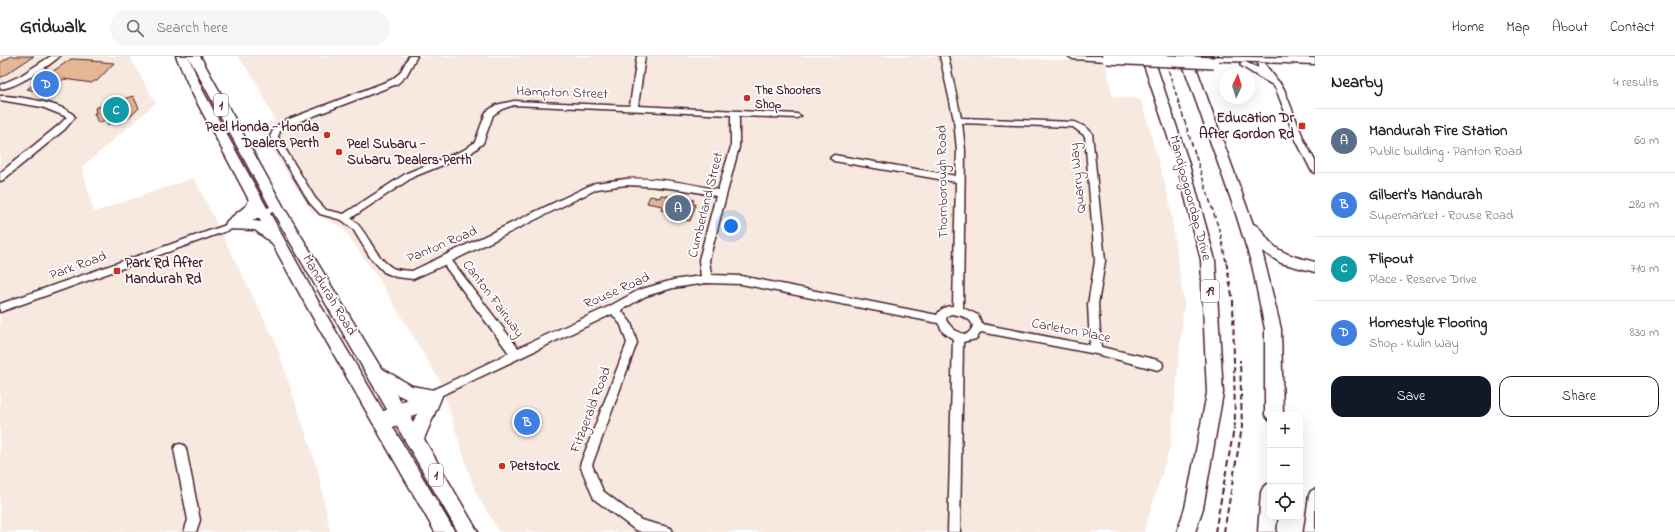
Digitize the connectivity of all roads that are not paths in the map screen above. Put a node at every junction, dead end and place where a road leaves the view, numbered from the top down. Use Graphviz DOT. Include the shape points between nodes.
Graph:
graph roads {
  1 [pos="55,56"];
  2 [pos="174,56"];
  3 [pos="182,56"];
  4 [pos="194,56"];
  5 [pos="413,56"];
  6 [pos="641,56"];
  7 [pos="944,56"];
  8 [pos="1073,56"];
  9 [pos="1147,56"];
  10 [pos="1176,56"];
  11 [pos="1186,56"];
  12 [pos="1212,60"];
  13 [pos="1315,61"];
  14 [pos="1245,65"];
  15 [pos="1266,66"];
  16 [pos="1315,68"];
  17 [pos="192,81"];
  18 [pos="1278,86"];
  19 [pos="5,90"];
  20 [pos="0,99"];
  21 [pos="20,100"];
  22 [pos="634,109"];
  23 [pos="735,113"];
  24 [pos="797,116"];
  25 [pos="958,120"];
  26 [pos="834,158"];
  27 [pos="1315,170"];
  28 [pos="0,178"];
  29 [pos="960,180"];
  30 [pos="721,194"];
  31 [pos="256,200"];
  32 [pos="1242,211"];
  33 [pos="272,212"];
  34 [pos="346,218"];
  35 [pos="232,225"];
  36 [pos="280,244"];
  37 [pos="446,260"];
  38 [pos="1259,265"];
  39 [pos="1315,268"];
  40 [pos="706,279"];
  41 [pos="0,308"];
  42 [pos="614,309"];
  43 [pos="958,310"];
  44 [pos="941,320"];
  45 [pos="978,327"];
  46 [pos="958,337"];
  47 [pos="1096,350"];
  48 [pos="516,354"];
  49 [pos="1158,365"];
  50 [pos="375,372"];
  51 [pos="433,395"];
  52 [pos="1274,412"];
  53 [pos="400,414"];
  54 [pos="382,422"];
  55 [pos="415,440"];
  56 [pos="180,449"];
  57 [pos="1315,495"];
  58 [pos="1268,520"];
  59 [pos="190,532"];
  60 [pos="446,532"];
  61 [pos="469,532"];
  62 [pos="667,532"];
  63 [pos="954,532"];
  64 [pos="1186,532"];
  65 [pos="1267,532"];
  66 [pos="1310,532"];
  1 -- 19 [label="street"];
  2 -- 17 [label="highway" via="183,75"];
  3 -- 17 [label="highway, Mandurah Road / 1"];
  4 -- 33 [label="highway, Mandurah Road / 1"];
  5 -- 34 [label="street" via="394,82 287,124 277,130 274,137 312,200 323,212"];
  6 -- 22 [label="street"];
  7 -- 25 [label="street, Thornborough Road"];
  8 -- 12 [label="main road, bridge"];
  9 -- 64 [label="highway, Mandjoogoordap Drive / 19" via="1182,161 1208,260 1215,393 1194,508"];
  10 -- 12 [label="main road"];
  11 -- 32 [label="highway"];
  12 -- 13 [label="main road"];
  12 -- 14 [label="main road"];
  14 -- 15 [label="main road"];
  14 -- 18 [label="main road" via="1258,70"];
  15 -- 16 [label="main road"];
  15 -- 18 [label="street" via="1280,79"];
  17 -- 31 [label="highway, Mandurah Road / 1"];
  18 -- 27 [label="street"];
  19 -- 20 [label="street"];
  19 -- 21 [label="street"];
  20 -- 21 [label="street"];
  21 -- 28 [label="street" via="62,111 71,117"];
  22 -- 23 [label="street, Hampton Street"];
  22 -- 34 [label="street, Hampton Street" via="514,103 499,107 488,114 478,143 467,152 410,175"];
  23 -- 24 [label="street, Hampton Street"];
  23 -- 30 [label="street, Cumberland Street" via="735,147"];
  25 -- 29 [label="street, Thornborough Road"];
  25 -- 47 [label="street, Quarry Way" via="1075,125 1088,135 1100,261 1093,304"];
  26 -- 29 [label="street"];
  29 -- 43 [label="street, Thornborough Road"];
  30 -- 37 [label="street, Panton Road" via="657,183 626,182 595,186"];
  30 -- 40 [label="street, Cumberland Street" via="704,260"];
  31 -- 33 [label="highway, Mandurah Road / 1"];
  31 -- 35 [label="highway" via="252,208"];
  32 -- 38 [label="highway"];
  32 -- 39 [label="highway" via="1262,242 1271,251 1290,261"];
  33 -- 35 [label="street, Park Road"];
  33 -- 36 [label="highway, Mandurah Road / 1"];
  33 -- 50 [label="highway, Mandurah Road / 1"];
  34 -- 37 [label="street, Panton Road" via="356,227 373,254 387,269 396,273 413,274"];
  35 -- 36 [label="highway" via="257,225 264,228"];
  35 -- 41 [label="street, Park Road"];
  36 -- 54 [label="highway, Mandurah Road / 1"];
  37 -- 48 [label="street, Canton Fairway"];
  38 -- 39 [label="highway" via="1278,262"];
  38 -- 52 [label="highway" via="1273,329"];
  40 -- 42 [label="street, Rouse Road" via="673,284 643,293"];
  40 -- 44 [label="street, Rouse Road" via="762,283"];
  42 -- 48 [label="street, Rouse Road"];
  42 -- 62 [label="street, Fitzgerald Road" via="626,323 632,343 586,465 598,495 638,524"];
  43 -- 44 [label="street" via="949,310 943,314"];
  43 -- 45 [label="street" via="972,316"];
  44 -- 46 [label="street" via="946,330"];
  45 -- 46 [label="street" via="972,336"];
  45 -- 47 [label="street, Carleton Place"];
  46 -- 63 [label="street"];
  47 -- 49 [label="street, Carleton Place"];
  48 -- 51 [label="street, Rouse Road"];
  50 -- 51 [label="highway" via="409,393"];
  50 -- 53 [label="highway, Mandurah Road / 1"];
  51 -- 53 [label="street, Rouse Road" via="428,402"];
  51 -- 55 [label="highway"];
  53 -- 54 [label="street, Rouse Road"];
  53 -- 55 [label="highway, Mandurah Road / 1"];
  54 -- 60 [label="highway, Mandurah Road / 1"];
  55 -- 61 [label="highway, Mandurah Road / 1"];
  56 -- 59 [label="street" via="194,520"];
  57 -- 66 [label="street"];
  58 -- 65 [label="highway"];
}
